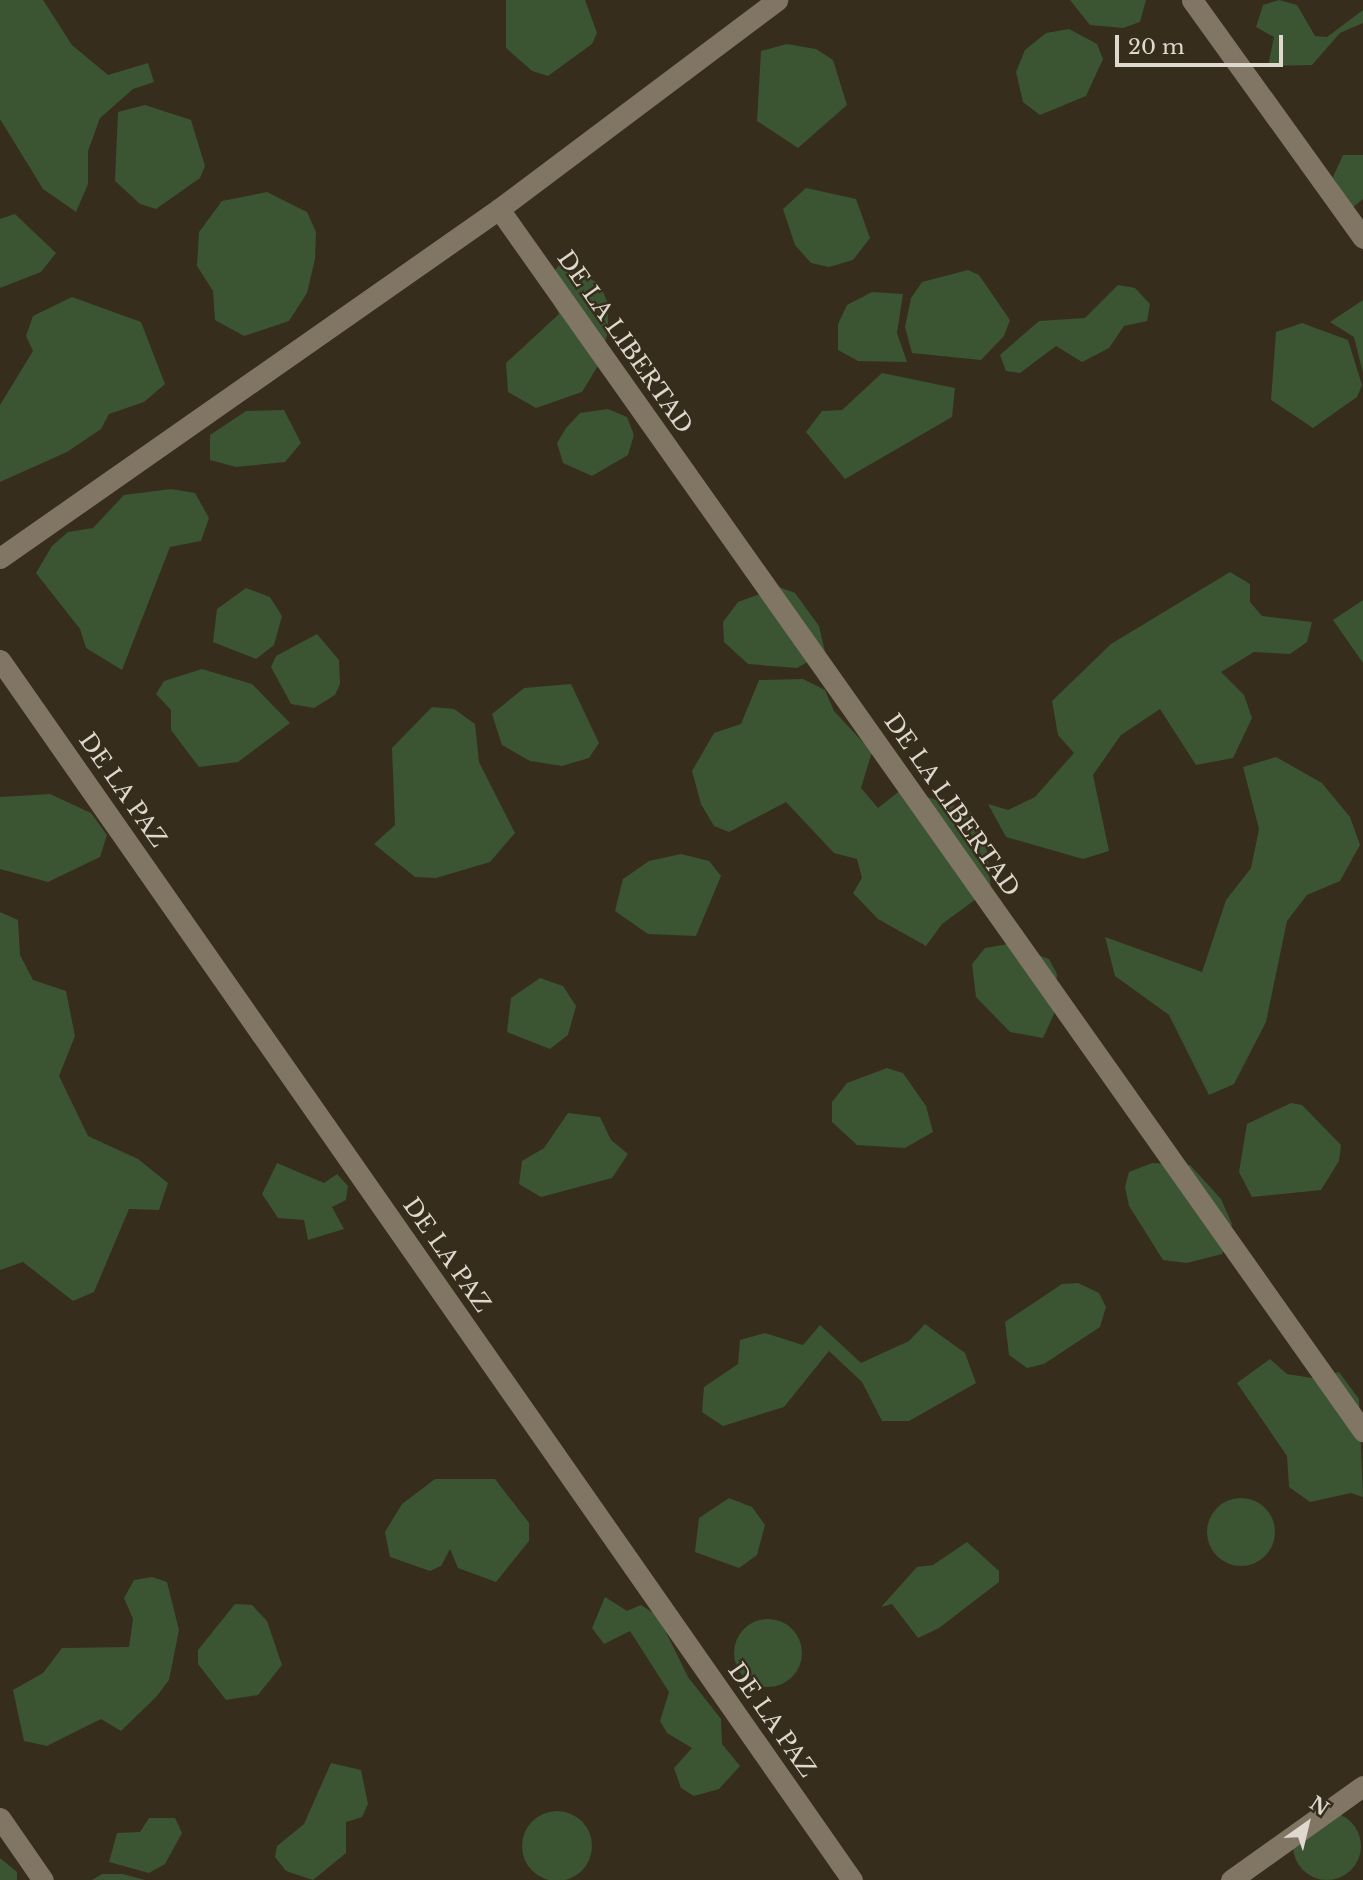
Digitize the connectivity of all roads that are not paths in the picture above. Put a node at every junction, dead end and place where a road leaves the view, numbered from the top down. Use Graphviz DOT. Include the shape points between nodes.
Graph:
graph roads {
  1 [pos="777,0"];
  2 [pos="1192,0"];
  3 [pos="499,209"];
  4 [pos="1363,238"];
  5 [pos="0,558"];
  6 [pos="0,660"];
  7 [pos="1363,1431"];
  8 [pos="1363,1786"];
  9 [pos="0,1818"];
  10 [pos="43,1880"];
  11 [pos="852,1880"];
  12 [pos="1231,1880"];
  1 -- 3 [label="street"];
  2 -- 4 [label="street"];
  3 -- 5 [label="street"];
  3 -- 7 [label="street, DE LA LIBERTAD"];
  6 -- 11 [label="street, DE LA PAZ"];
  8 -- 12 [label="street"];
  9 -- 10 [label="street"];
}
